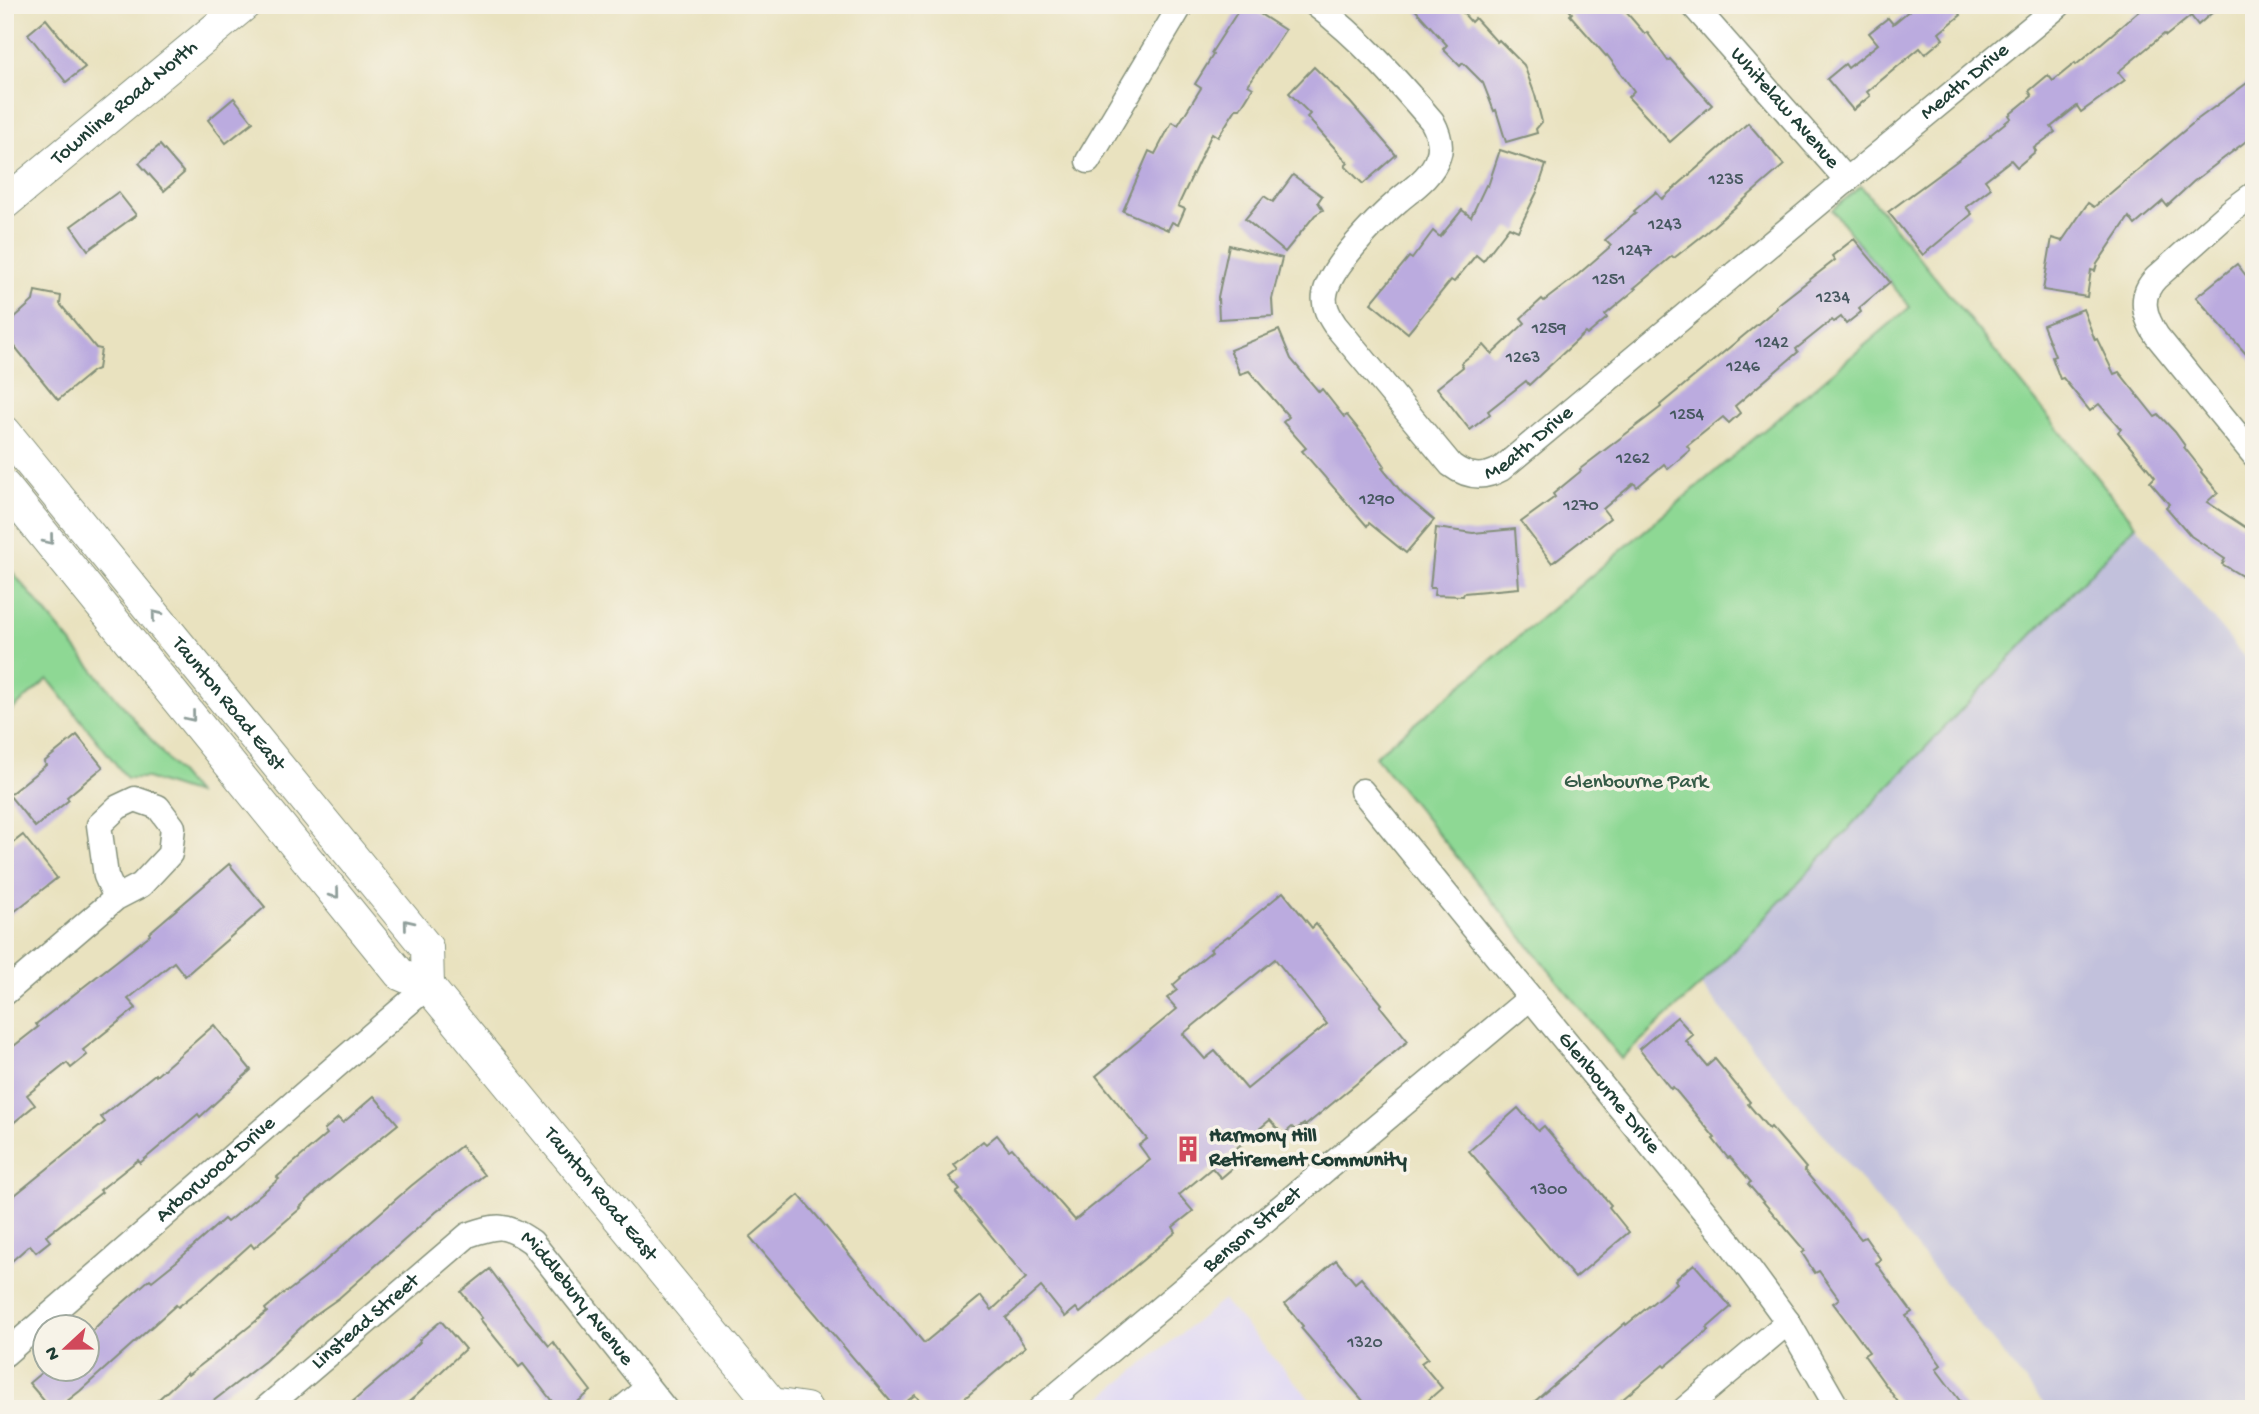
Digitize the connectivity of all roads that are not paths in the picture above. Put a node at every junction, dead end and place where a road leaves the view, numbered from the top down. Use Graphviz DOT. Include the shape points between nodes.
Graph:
graph roads {
  1 [pos="244,5"];
  2 [pos="1181,5"];
  3 [pos="1316,5"];
  4 [pos="1693,5"];
  5 [pos="2059,5"];
  6 [pos="1088,161"];
  7 [pos="1847,180"];
  8 [pos="2254,194"];
  9 [pos="5,203"];
  10 [pos="5,432"];
  11 [pos="2254,455"];
  12 [pos="5,487"];
  13 [pos="1362,791"];
  14 [pos="116,898"];
  15 [pos="428,986"];
  16 [pos="5,993"];
  17 [pos="1530,998"];
  18 [pos="468,1235"];
  19 [pos="1788,1322"];
  20 [pos="5,1353"];
  21 [pos="647,1388"];
  22 [pos="772,1407"];
  23 [pos="265,1409"];
  24 [pos="622,1409"];
  25 [pos="665,1409"];
  26 [pos="806,1409"];
  27 [pos="1040,1409"];
  28 [pos="1685,1409"];
  29 [pos="1838,1409"];
  1 -- 9 [label="main road, Townline Road North"];
  2 -- 6 [label="street"];
  3 -- 7 [label="street, Meath Drive" via="1367,48 1432,121 1441,147 1430,171 1380,218 1332,274 1325,293 1326,309 1451,466 1468,475 1501,470"];
  4 -- 7 [label="street, Whitelaw Avenue"];
  5 -- 7 [label="street, Meath Drive"];
  8 -- 11 [label="street" via="2156,278 2144,303 2157,336"];
  15 -- 10 [label="main road, Taunton Road East, one-way" via="427,948"];
  12 -- 15 [label="main road, Taunton Road East, one-way" via="400,974"];
  13 -- 17 [label="street, Glenbourne Drive"];
  14 -- 16 [label="street"];
  15 -- 20 [label="street, Arborwood Drive"];
  15 -- 22 [label="main road, Taunton Road East"];
  17 -- 19 [label="street, Glenbourne Drive" via="1731,1244"];
  17 -- 27 [label="street, Benson Street"];
  18 -- 21 [label="street, Middlebury Avenue" via="493,1226 513,1229 531,1242"];
  18 -- 23 [label="street, Linstead Street"];
  19 -- 28 [label="street"];
  19 -- 29 [label="street, Glenbourne Drive"];
  21 -- 24 [label="street"];
  21 -- 25 [label="street, Middlebury Avenue"];
  22 -- 26 [label="main road, Taunton Road East"];
}
